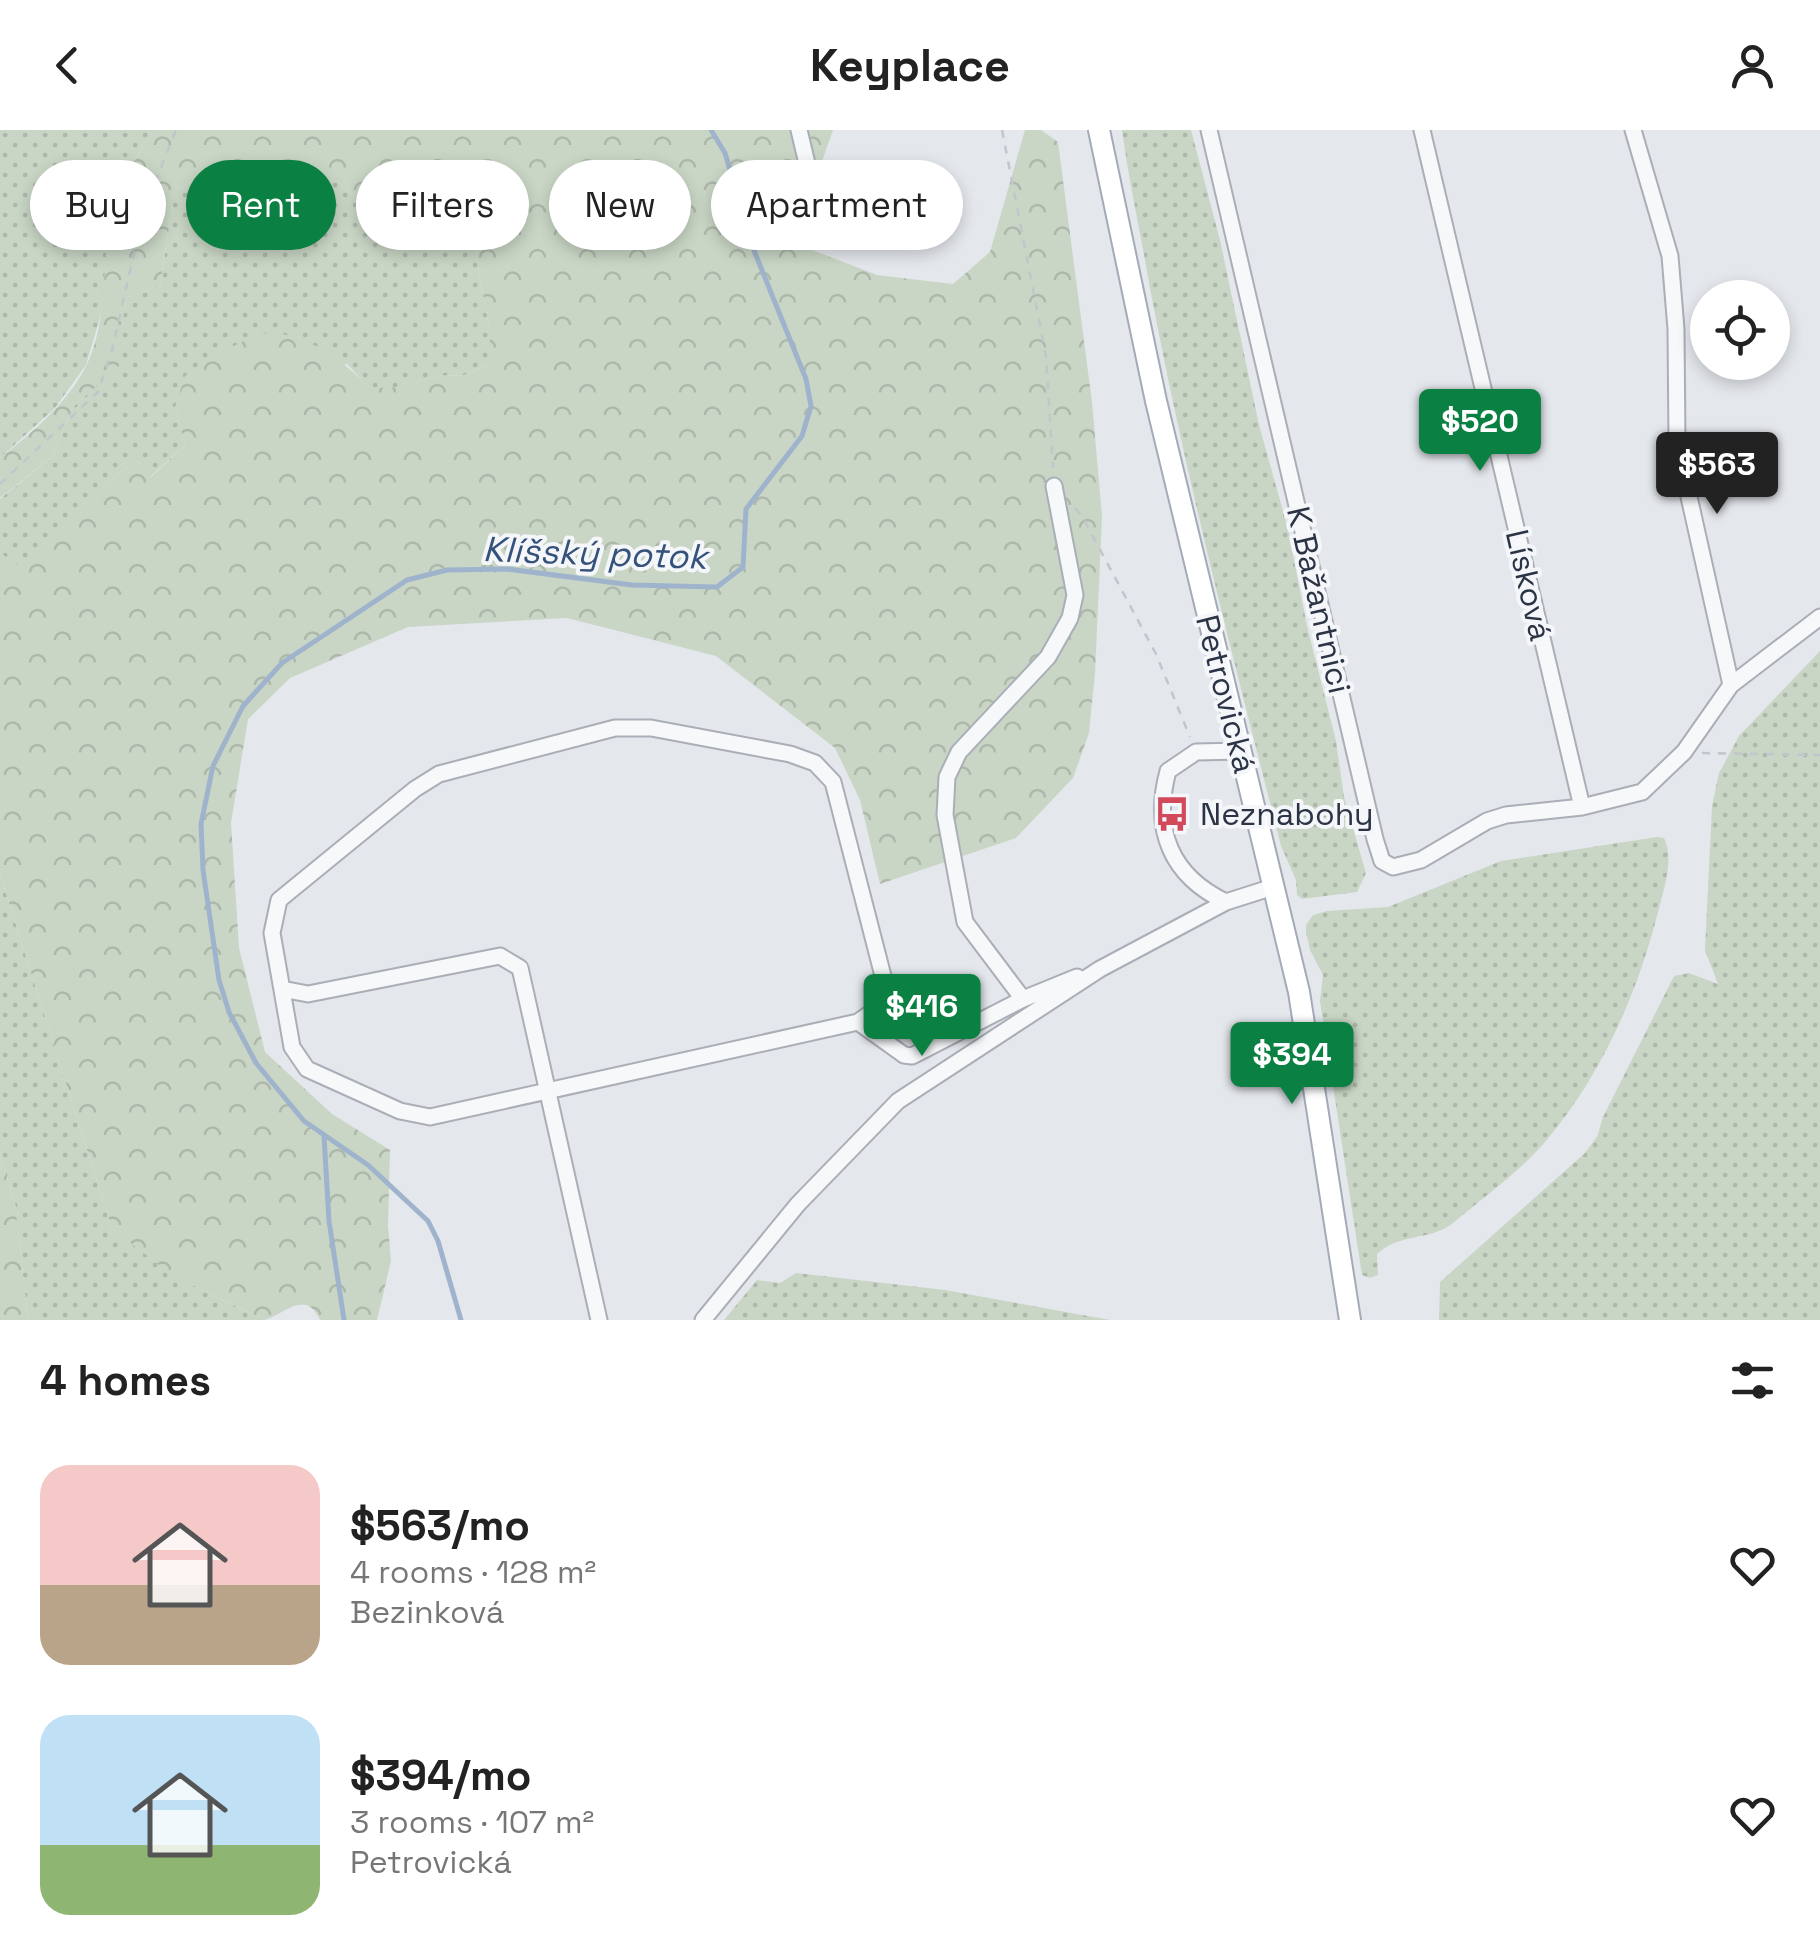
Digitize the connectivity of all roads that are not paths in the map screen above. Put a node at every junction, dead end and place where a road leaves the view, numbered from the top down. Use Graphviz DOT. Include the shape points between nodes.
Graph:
graph roads {
  1 [pos="799,130"];
  2 [pos="1099,130"];
  3 [pos="1209,130"];
  4 [pos="1422,130"];
  5 [pos="1633,130"];
  6 [pos="806,160"];
  7 [pos="1054,486"];
  8 [pos="1820,617"];
  9 [pos="1731,684"];
  10 [pos="1240,750"];
  11 [pos="1582,807"];
  12 [pos="1273,887"];
  13 [pos="1226,902"];
  14 [pos="1100,969"];
  15 [pos="282,989"];
  16 [pos="1024,999"];
  17 [pos="858,1022"];
  18 [pos="546,1092"];
  19 [pos="599,1320"];
  20 [pos="703,1320"];
  21 [pos="1350,1320"];
  1 -- 6 [label="street"];
  2 -- 10 [label="main road, Petrovická"];
  3 -- 11 [label="street, K Bažantnici" via="1382,861 1393,867 1421,860 1506,815"];
  4 -- 11 [label="street, Lísková"];
  5 -- 9 [label="street" via="1670,256 1678,443"];
  7 -- 16 [label="street" via="1075,594 1070,618 1048,657 959,752 947,777 945,815 965,922"];
  8 -- 9 [label="street"];
  9 -- 11 [label="street" via="1684,752 1642,792"];
  10 -- 12 [label="main road, Petrovická"];
  10 -- 13 [label="street" via="1196,752 1168,771 1161,796 1180,871"];
  12 -- 13 [label="street"];
  12 -- 21 [label="main road, Petrovická" via="1299,992"];
  13 -- 14 [label="street"];
  14 -- 16 [label="street"];
  14 -- 20 [label="street" via="898,1101 798,1204"];
  15 -- 17 [label="street" via="272,933 279,900 415,789 438,774 580,737 651,728 790,754 815,763 833,782 883,976 875,1010"];
  15 -- 18 [label="street" via="292,1048 307,1068 400,1111 430,1116"];
  15 -- 18 [label="street" via="308,994 500,956 520,968"];
  16 -- 17 [label="street" via="912,1056"];
  17 -- 18 [label="street"];
  18 -- 19 [label="street"];
}
